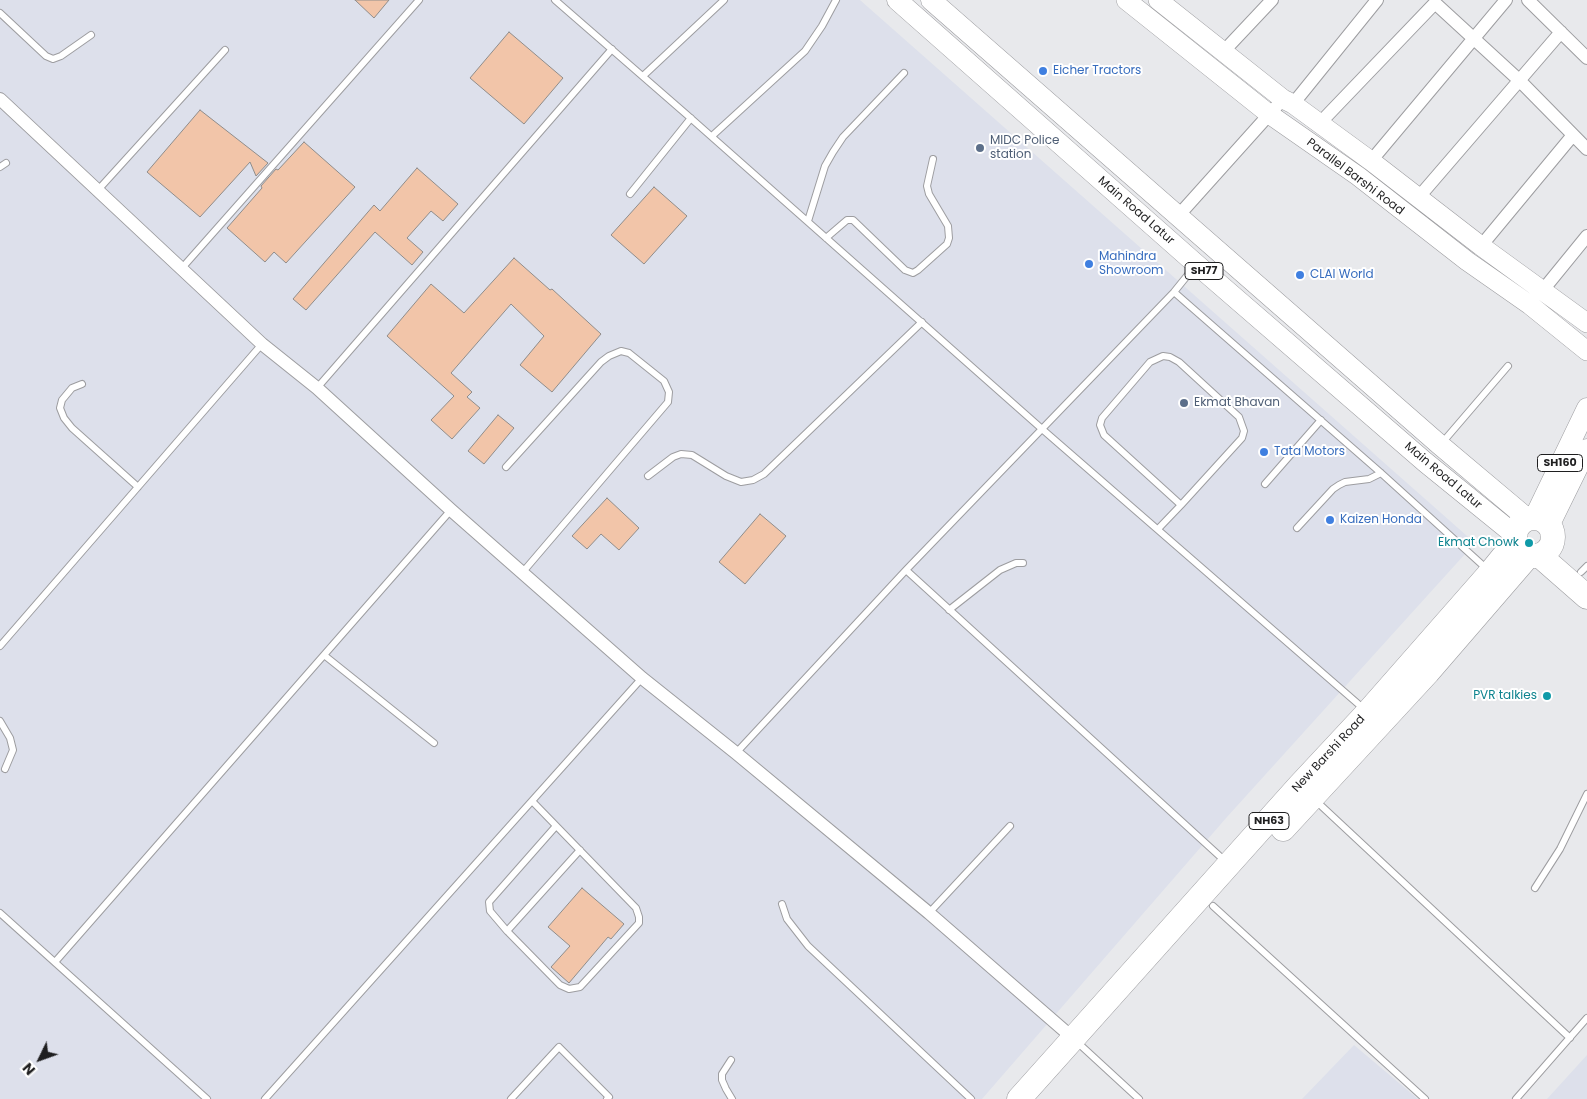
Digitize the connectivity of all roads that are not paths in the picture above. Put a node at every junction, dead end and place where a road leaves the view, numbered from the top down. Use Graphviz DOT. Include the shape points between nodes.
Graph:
graph roads {
  1 [pos="419,0"];
  2 [pos="556,0"];
  3 [pos="724,0"];
  4 [pos="836,0"];
  5 [pos="897,0"];
  6 [pos="932,0"];
  7 [pos="1126,0"];
  8 [pos="1272,0"];
  9 [pos="1378,0"];
  10 [pos="1506,0"];
  11 [pos="1528,0"];
  12 [pos="1433,1"];
  13 [pos="1163,2"];
  14 [pos="0,13"];
  15 [pos="1561,32"];
  16 [pos="91,35"];
  17 [pos="1473,39"];
  18 [pos="612,49"];
  19 [pos="225,50"];
  20 [pos="1223,52"];
  21 [pos="1587,58"];
  22 [pos="904,73"];
  23 [pos="643,76"];
  24 [pos="1520,81"];
  25 [pos="0,99"];
  26 [pos="1288,102"];
  27 [pos="1269,114"];
  28 [pos="691,118"];
  29 [pos="1319,124"];
  30 [pos="1573,135"];
  31 [pos="712,136"];
  32 [pos="1587,149"];
  33 [pos="934,159"];
  34 [pos="1371,161"];
  35 [pos="98,190"];
  36 [pos="630,194"];
  37 [pos="1418,198"];
  38 [pos="1178,216"];
  39 [pos="808,222"];
  40 [pos="1587,236"];
  41 [pos="826,238"];
  42 [pos="1481,246"];
  43 [pos="1196,264"];
  44 [pos="182,268"];
  45 [pos="1543,290"];
  46 [pos="1174,292"];
  47 [pos="922,322"];
  48 [pos="1587,323"];
  49 [pos="262,344"];
  50 [pos="1587,351"];
  51 [pos="1508,366"];
  52 [pos="82,384"];
  53 [pos="317,388"];
  54 [pos="1587,408"];
  55 [pos="1320,420"];
  56 [pos="1042,429"];
  57 [pos="1440,445"];
  58 [pos="1587,449"];
  59 [pos="506,467"];
  60 [pos="1382,473"];
  61 [pos="648,476"];
  62 [pos="1265,484"];
  63 [pos="138,487"];
  64 [pos="1180,505"];
  65 [pos="451,510"];
  66 [pos="1297,528"];
  67 [pos="1158,529"];
  68 [pos="1533,537"];
  69 [pos="1022,563"];
  70 [pos="906,570"];
  71 [pos="1585,572"];
  72 [pos="522,573"];
  73 [pos="1490,573"];
  74 [pos="1587,597"];
  75 [pos="948,610"];
  76 [pos="0,646"];
  77 [pos="324,655"];
  78 [pos="642,678"];
  79 [pos="1374,717"];
  80 [pos="0,721"];
  81 [pos="434,743"];
  82 [pos="736,753"];
  83 [pos="5,769"];
  84 [pos="1587,794"];
  85 [pos="1312,797"];
  86 [pos="532,801"];
  87 [pos="556,826"];
  88 [pos="1010,826"];
  89 [pos="580,850"];
  90 [pos="1230,865"];
  91 [pos="1535,888"];
  92 [pos="782,904"];
  93 [pos="1213,906"];
  94 [pos="0,913"];
  95 [pos="929,913"];
  96 [pos="507,931"];
  97 [pos="55,962"];
  98 [pos="1587,1018"];
  99 [pos="1570,1038"];
  100 [pos="1079,1044"];
  101 [pos="731,1060"];
  102 [pos="609,1098"];
  103 [pos="207,1099"];
  104 [pos="265,1099"];
  105 [pos="511,1099"];
  106 [pos="732,1099"];
  107 [pos="971,1099"];
  108 [pos="1019,1099"];
  109 [pos="1040,1099"];
  110 [pos="1139,1099"];
  111 [pos="1425,1099"];
  112 [pos="1516,1099"];
  1 -- 44 [label="lane"];
  2 -- 18 [label="lane"];
  3 -- 23 [label="lane"];
  4 -- 31 [label="lane" via="806,51"];
  5 -- 43 [label="main road, Main Road Latur / SH77"];
  6 -- 38 [label="main road, Main Road Latur / SH77"];
  7 -- 27 [label="street, Parallel Barshi Road"];
  8 -- 20 [label="street"];
  9 -- 26 [label="street"];
  10 -- 17 [label="street"];
  11 -- 15 [label="street"];
  12 -- 17 [label="street"];
  12 -- 29 [label="street"];
  13 -- 20 [label="street"];
  14 -- 16 [label="lane" via="52,59"];
  15 -- 21 [label="street"];
  15 -- 24 [label="street"];
  17 -- 24 [label="street"];
  17 -- 34 [label="street"];
  18 -- 23 [label="lane"];
  18 -- 53 [label="lane"];
  19 -- 35 [label="lane"];
  20 -- 26 [label="street"];
  22 -- 39 [label="lane" via="843,137 833,152 825,166"];
  23 -- 28 [label="lane"];
  24 -- 30 [label="street"];
  24 -- 37 [label="street"];
  25 -- 35 [label="street"];
  26 -- 27 [label="street"];
  26 -- 29 [label="street"];
  27 -- 38 [label="street"];
  27 -- 50 [label="street, Parallel Barshi Road" via="1358,176"];
  28 -- 31 [label="lane"];
  28 -- 36 [label="lane"];
  29 -- 34 [label="street"];
  30 -- 32 [label="street"];
  30 -- 42 [label="street"];
  31 -- 39 [label="lane"];
  33 -- 41 [label="lane" via="927,186 948,226 949,238 947,244 918,270 913,273 906,270 853,220 848,220"];
  34 -- 37 [label="street"];
  35 -- 44 [label="street"];
  37 -- 42 [label="street"];
  38 -- 57 [label="main road, Main Road Latur / SH77"];
  39 -- 41 [label="lane"];
  40 -- 45 [label="street"];
  41 -- 47 [label="lane"];
  42 -- 45 [label="street"];
  43 -- 46 [label="lane"];
  43 -- 68 [label="main road, Main Road Latur / SH77" via="1425,462"];
  44 -- 49 [label="street"];
  45 -- 48 [label="street"];
  46 -- 55 [label="lane"];
  46 -- 56 [label="lane"];
  47 -- 56 [label="lane"];
  47 -- 61 [label="lane" via="764,474 741,482 692,455 681,454"];
  49 -- 53 [label="street"];
  49 -- 63 [label="lane"];
  51 -- 57 [label="lane"];
  52 -- 63 [label="lane" via="72,388 62,400 60,408 64,418"];
  53 -- 65 [label="street"];
  54 -- 68 [label="main road, New Barshi Road / SH160"];
  55 -- 60 [label="lane"];
  55 -- 62 [label="lane"];
  56 -- 67 [label="lane"];
  56 -- 70 [label="lane"];
  57 -- 68 [label="main road, Main Road Latur / SH77"];
  58 -- 68 [label="main road, New Barshi Road / SH160"];
  59 -- 72 [label="lane" via="609,356 621,351 629,352 664,381 669,392 668,402"];
  60 -- 66 [label="lane" via="1369,480 1339,485"];
  60 -- 73 [label="lane"];
  63 -- 76 [label="lane"];
  64 -- 64 [label="lane" via="1104,435 1100,425 1102,418 1150,362 1162,356 1179,362 1239,417 1244,430 1242,438"];
  64 -- 67 [label="lane"];
  65 -- 72 [label="street"];
  65 -- 77 [label="lane"];
  67 -- 79 [label="lane"];
  68 -- 71 [label="highway"];
  68 -- 73 [label="highway, New Barshi Road / NH63"];
  68 -- 74 [label="highway"];
  68 -- 79 [label="highway, New Barshi Road / NH63" via="1428,672"];
  69 -- 75 [label="lane" via="1000,570"];
  70 -- 75 [label="lane"];
  70 -- 82 [label="lane"];
  72 -- 78 [label="street"];
  73 -- 79 [label="highway, New Barshi Road / NH63"];
  75 -- 90 [label="lane"];
  77 -- 81 [label="lane"];
  77 -- 97 [label="lane"];
  78 -- 82 [label="street"];
  78 -- 86 [label="lane"];
  79 -- 85 [label="highway, New Barshi Road / NH63"];
  79 -- 90 [label="highway, New Barshi Road / NH63" via="1304,780"];
  80 -- 83 [label="lane" via="13,750"];
  82 -- 95 [label="street"];
  84 -- 91 [label="lane" via="1560,849"];
  85 -- 93 [label="highway, New Barshi Road / NH63"];
  85 -- 99 [label="lane"];
  86 -- 87 [label="lane"];
  86 -- 104 [label="lane"];
  87 -- 89 [label="lane"];
  87 -- 96 [label="lane" via="490,902 490,911"];
  88 -- 95 [label="lane"];
  89 -- 96 [label="lane"];
  89 -- 96 [label="lane" via="636,908 639,923 580,987 569,989 560,985"];
  90 -- 100 [label="highway, New Barshi Road / NH63"];
  92 -- 107 [label="lane" via="787,920 808,946"];
  93 -- 100 [label="highway, New Barshi Road / NH63"];
  93 -- 111 [label="lane"];
  94 -- 97 [label="lane"];
  95 -- 100 [label="street"];
  97 -- 103 [label="lane"];
  98 -- 99 [label="lane"];
  99 -- 112 [label="lane"];
  100 -- 108 [label="highway, New Barshi Road / NH63"];
  100 -- 109 [label="highway, New Barshi Road / NH63"];
  100 -- 110 [label="lane"];
  101 -- 106 [label="lane" via="722,1080"];
  102 -- 105 [label="lane" via="559,1047"];
}
